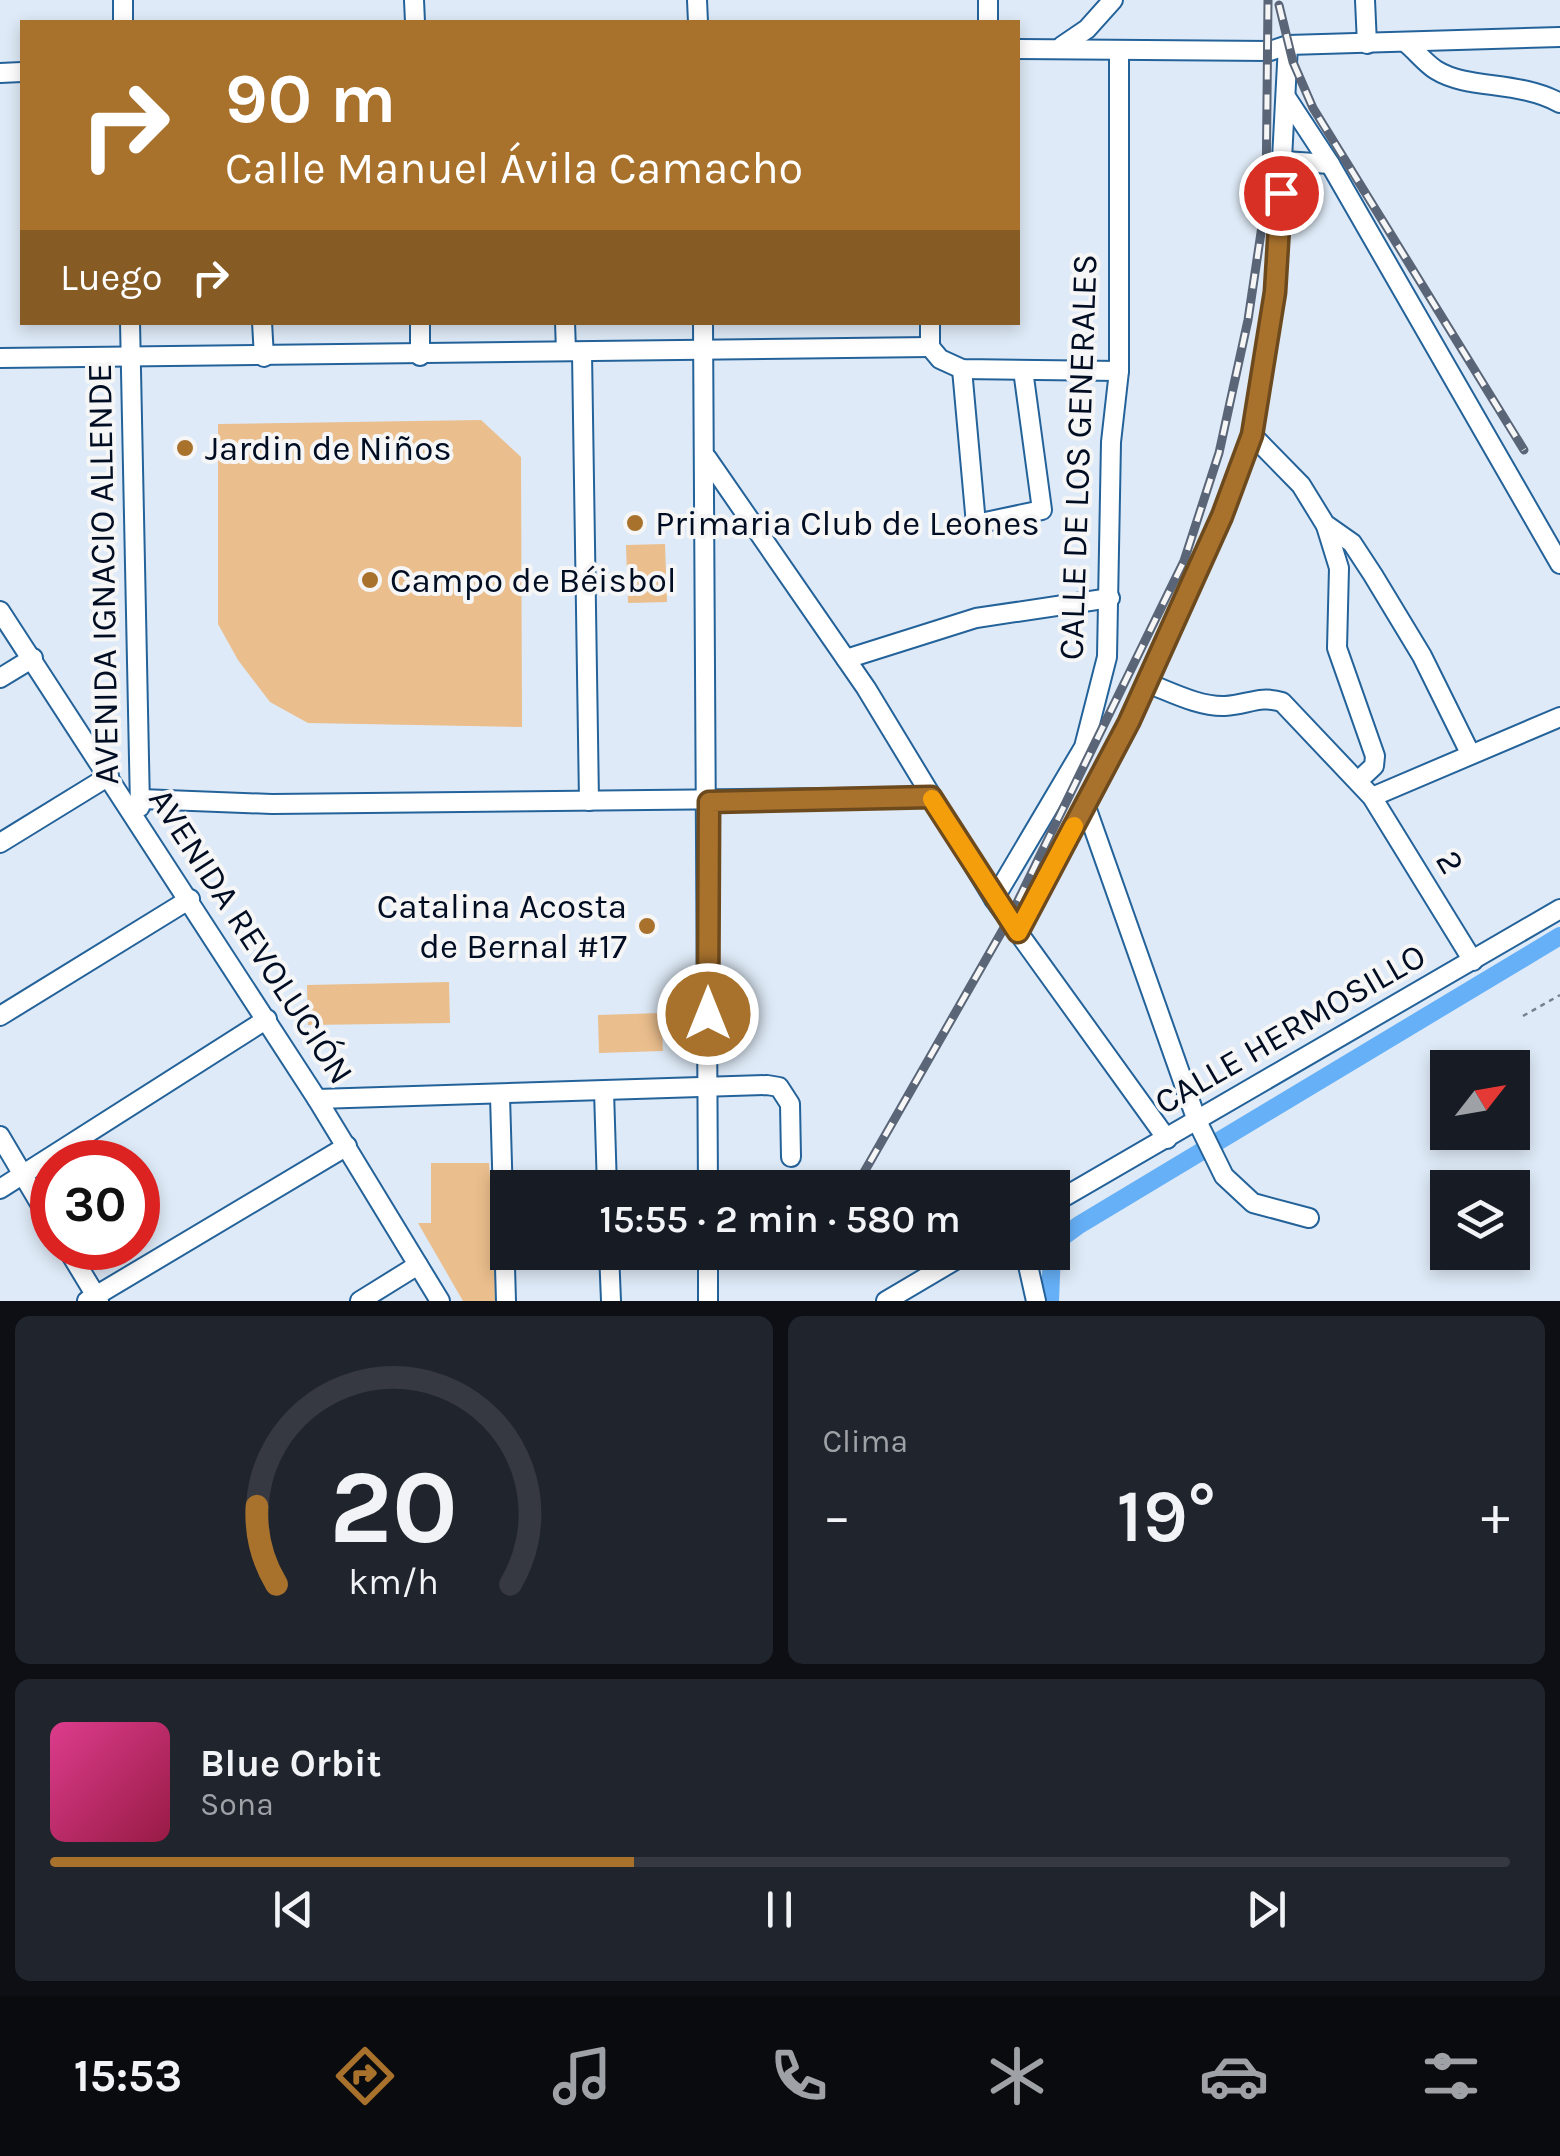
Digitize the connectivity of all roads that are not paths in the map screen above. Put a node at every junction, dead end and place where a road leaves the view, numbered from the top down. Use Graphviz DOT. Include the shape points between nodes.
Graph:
graph roads {
  1 [pos="1113,0"];
  2 [pos="1365,0"];
  3 [pos="1560,37"];
  4 [pos="1406,43"];
  5 [pos="1367,44"];
  6 [pos="1288,45"];
  7 [pos="1061,47"];
  8 [pos="1020,49"];
  9 [pos="1120,50"];
  10 [pos="1286,97"];
  11 [pos="1560,103"];
  12 [pos="1284,160"];
  13 [pos="1330,164"];
  14 [pos="130,325"];
  15 [pos="262,325"];
  16 [pos="420,325"];
  17 [pos="566,325"];
  18 [pos="703,325"];
  19 [pos="930,325"];
  20 [pos="930,347"];
  21 [pos="704,350"];
  22 [pos="574,352"];
  23 [pos="420,356"];
  24 [pos="264,357"];
  25 [pos="0,358"];
  26 [pos="130,358"];
  27 [pos="962,369"];
  28 [pos="1023,370"];
  29 [pos="1119,371"];
  30 [pos="1252,435"];
  31 [pos="707,458"];
  32 [pos="1325,524"];
  33 [pos="1560,564"];
  34 [pos="1110,598"];
  35 [pos="0,611"];
  36 [pos="33,658"];
  37 [pos="846,659"];
  38 [pos="0,678"];
  39 [pos="1147,683"];
  40 [pos="1560,717"];
  41 [pos="1470,754"];
  42 [pos="109,776"];
  43 [pos="1359,780"];
  44 [pos="1372,796"];
  45 [pos="931,797"];
  46 [pos="141,799"];
  47 [pos="589,801"];
  48 [pos="709,802"];
  49 [pos="1086,804"];
  50 [pos="140,824"];
  51 [pos="0,844"];
  52 [pos="994,899"];
  53 [pos="190,900"];
  54 [pos="1560,909"];
  55 [pos="1018,932"];
  56 [pos="1473,961"];
  57 [pos="0,1016"];
  58 [pos="267,1020"];
  59 [pos="708,1085"];
  60 [pos="604,1091"];
  61 [pos="500,1096"];
  62 [pos="318,1098"];
  63 [pos="1197,1121"];
  64 [pos="0,1136"];
  65 [pos="1166,1138"];
  66 [pos="347,1146"];
  67 [pos="790,1157"];
  68 [pos="606,1170"];
  69 [pos="708,1170"];
  70 [pos="22,1175"];
  71 [pos="0,1188"];
  72 [pos="30,1188"];
  73 [pos="1070,1194"];
  74 [pos="1310,1218"];
  75 [pos="418,1265"];
  76 [pos="79,1270"];
  77 [pos="610,1270"];
  78 [pos="708,1270"];
  79 [pos="938,1270"];
  80 [pos="1030,1270"];
  81 [pos="94,1299"];
  82 [pos="360,1301"];
  83 [pos="440,1301"];
  84 [pos="506,1301"];
  85 [pos="611,1301"];
  86 [pos="708,1301"];
  87 [pos="886,1301"];
  88 [pos="1036,1301"];
  1 -- 7 [label="street"];
  2 -- 5 [label="street"];
  3 -- 4 [label="street"];
  4 -- 5 [label="street"];
  4 -- 11 [label="street" via="1436,70 1459,79 1517,85"];
  5 -- 6 [label="street"];
  6 -- 9 [label="street"];
  6 -- 10 [label="street"];
  7 -- 8 [label="street"];
  7 -- 9 [label="street"];
  9 -- 29 [label="street, CALLE DE LOS GENERALES"];
  10 -- 12 [label="street"];
  10 -- 13 [label="street"];
  12 -- 13 [label="street"];
  12 -- 30 [label="street" via="1275,292"];
  13 -- 33 [label="street"];
  14 -- 26 [label="street, AVENIDA IGNACIO ALLENDE"];
  15 -- 24 [label="street"];
  16 -- 23 [label="street"];
  17 -- 22 [label="street"];
  18 -- 21 [label="street"];
  19 -- 20 [label="street"];
  20 -- 21 [label="street"];
  20 -- 27 [label="street"];
  21 -- 22 [label="street"];
  21 -- 31 [label="street"];
  22 -- 23 [label="street"];
  22 -- 47 [label="street"];
  23 -- 24 [label="street"];
  24 -- 26 [label="street"];
  25 -- 26 [label="street"];
  26 -- 46 [label="street, AVENIDA IGNACIO ALLENDE"];
  27 -- 28 [label="street"];
  27 -- 28 [label="street" via="976,524 1042,510"];
  28 -- 29 [label="street"];
  29 -- 34 [label="street, CALLE DE LOS GENERALES" via="1111,442"];
  30 -- 32 [label="street" via="1301,485"];
  30 -- 39 [label="street"];
  31 -- 37 [label="street"];
  31 -- 48 [label="street"];
  32 -- 41 [label="street" via="1352,543 1373,575"];
  32 -- 43 [label="street" via="1340,568 1337,648 1375,756"];
  34 -- 37 [label="street" via="976,618"];
  34 -- 52 [label="street, CALLE DE LOS GENERALES" via="1107,657 1084,746"];
  35 -- 36 [label="street, AVENIDA REVOLUCIÓN"];
  36 -- 38 [label="street"];
  36 -- 42 [label="street, AVENIDA REVOLUCIÓN"];
  37 -- 45 [label="street"];
  39 -- 43 [label="street, 2" via="1225,706 1266,697 1282,702"];
  39 -- 49 [label="street"];
  40 -- 41 [label="street"];
  41 -- 44 [label="street"];
  42 -- 50 [label="street, AVENIDA REVOLUCIÓN"];
  42 -- 51 [label="street"];
  43 -- 44 [label="street, 2"];
  44 -- 56 [label="street, 2"];
  45 -- 48 [label="street"];
  45 -- 52 [label="street"];
  46 -- 47 [label="street"];
  46 -- 50 [label="street, AVENIDA IGNACIO ALLENDE"];
  47 -- 48 [label="street"];
  48 -- 59 [label="street"];
  49 -- 55 [label="street"];
  49 -- 63 [label="street"];
  50 -- 53 [label="street, AVENIDA REVOLUCIÓN"];
  52 -- 55 [label="street"];
  53 -- 57 [label="street"];
  53 -- 58 [label="street, AVENIDA REVOLUCIÓN"];
  54 -- 56 [label="street, CALLE HERMOSILLO"];
  55 -- 65 [label="street"];
  56 -- 63 [label="street, CALLE HERMOSILLO"];
  58 -- 62 [label="street, AVENIDA REVOLUCIÓN"];
  58 -- 70 [label="street"];
  59 -- 60 [label="street"];
  59 -- 67 [label="street" via="767,1085 787,1094"];
  59 -- 69 [label="street"];
  60 -- 61 [label="street"];
  60 -- 68 [label="street"];
  61 -- 62 [label="street"];
  61 -- 84 [label="street"];
  62 -- 66 [label="street, AVENIDA REVOLUCIÓN"];
  63 -- 65 [label="street, CALLE HERMOSILLO"];
  63 -- 74 [label="street" via="1224,1176 1253,1204"];
  64 -- 70 [label="street"];
  65 -- 73 [label="street, CALLE HERMOSILLO"];
  66 -- 75 [label="street, AVENIDA REVOLUCIÓN"];
  66 -- 81 [label="street"];
  70 -- 71 [label="street"];
  70 -- 72 [label="street"];
  75 -- 82 [label="street"];
  75 -- 83 [label="street, AVENIDA REVOLUCIÓN"];
  76 -- 81 [label="street"];
  77 -- 85 [label="street"];
  78 -- 86 [label="street"];
  79 -- 87 [label="street"];
  80 -- 88 [label="street"];
}
